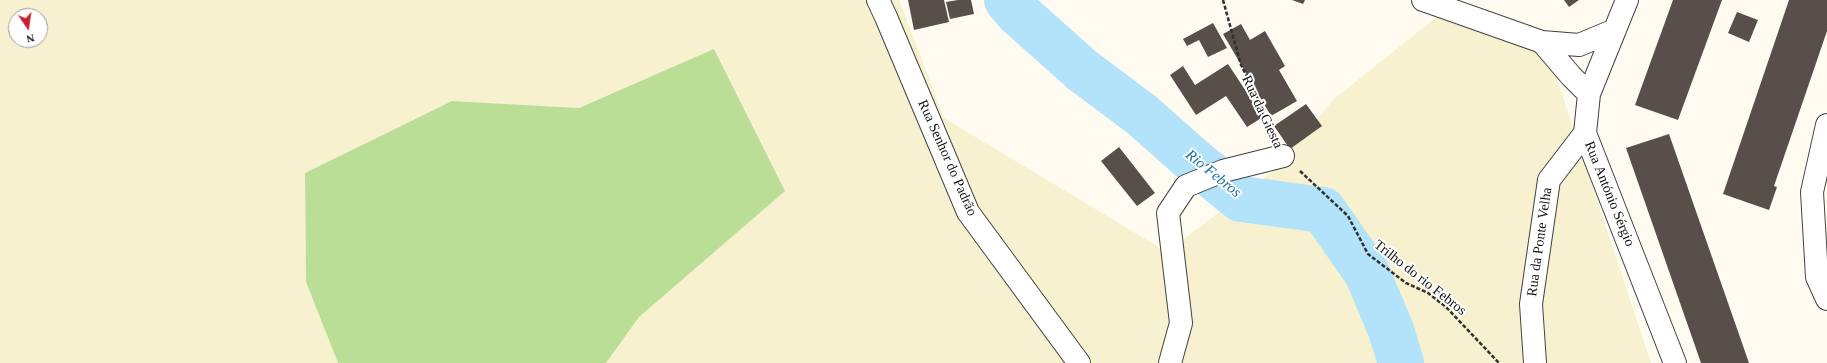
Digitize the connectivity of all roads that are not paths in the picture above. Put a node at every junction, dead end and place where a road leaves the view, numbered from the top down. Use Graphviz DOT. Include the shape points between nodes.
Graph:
graph roads {
  1 [pos="878,0"];
  2 [pos="1423,0"];
  3 [pos="1627,0"];
  4 [pos="1615,30"];
  5 [pos="1542,42"];
  6 [pos="1589,94"];
  7 [pos="1827,125"];
  8 [pos="1585,133"];
  9 [pos="1283,156"];
  10 [pos="1827,299"];
  11 [pos="1079,363"];
  12 [pos="1170,363"];
  13 [pos="1535,363"];
  14 [pos="1675,363"];
  1 -- 11 [label="street, Rua Senhor do Padrão" via="968,212"];
  2 -- 5 [label="street"];
  3 -- 4 [label="street, Rua António Sérgio"];
  4 -- 5 [label="street" via="1579,45"];
  4 -- 6 [label="street, Rua António Sérgio"];
  5 -- 6 [label="street"];
  6 -- 8 [label="street, Rua António Sérgio"];
  7 -- 10 [label="street" via="1812,192 1817,277"];
  8 -- 13 [label="street, Rua da Ponte Velha" via="1548,180 1531,304"];
  8 -- 14 [label="street, Rua António Sérgio"];
  9 -- 12 [label="street, Rua da Giesta" via="1223,171 1186,186 1168,213 1181,323"];
}
